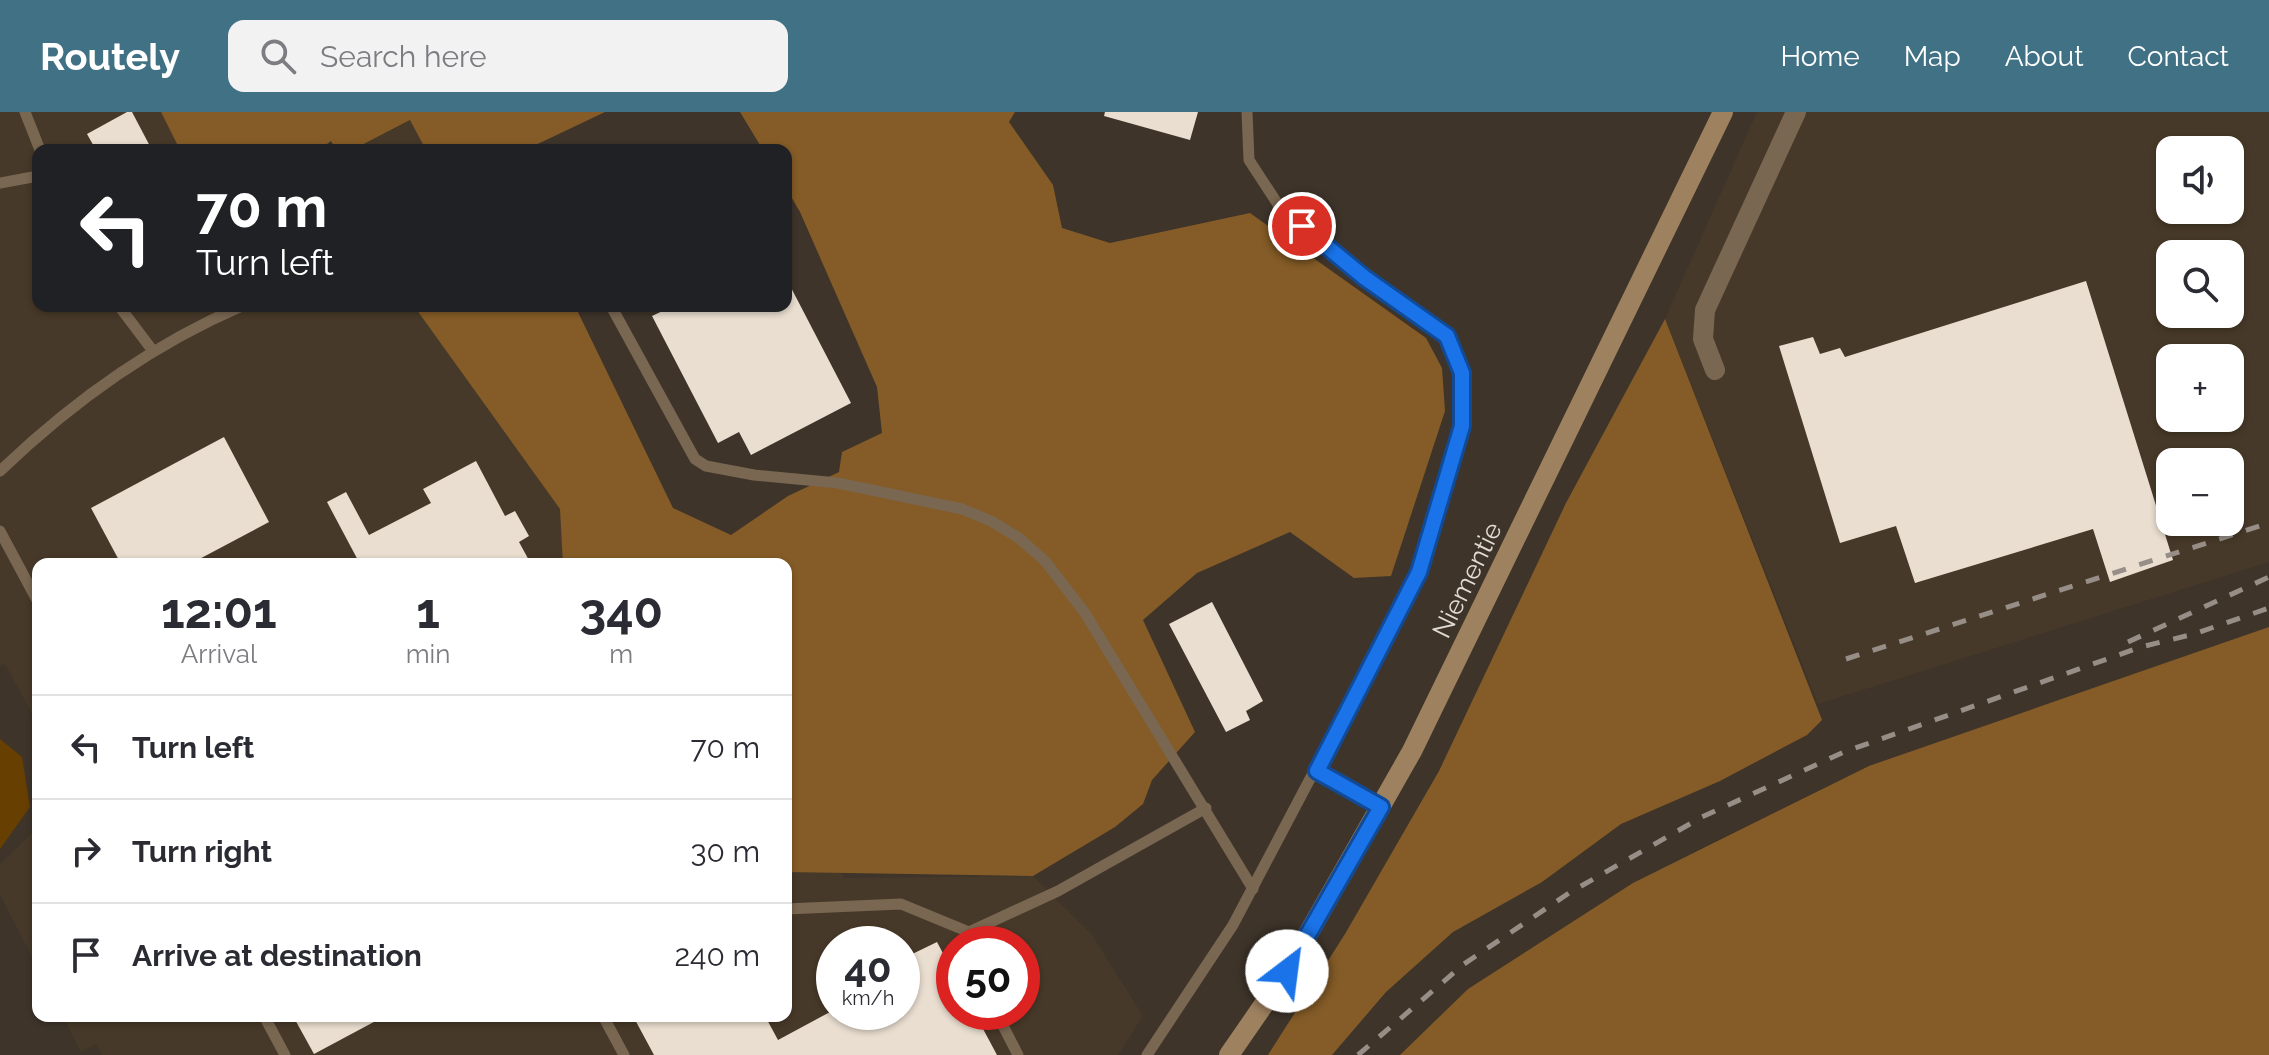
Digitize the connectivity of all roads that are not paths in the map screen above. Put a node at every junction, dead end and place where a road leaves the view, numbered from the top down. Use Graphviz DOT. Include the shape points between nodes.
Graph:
graph roads {
  1 [pos="25,112"];
  2 [pos="1247,112"];
  3 [pos="1723,112"];
  4 [pos="1796,112"];
  5 [pos="38,144"];
  6 [pos="32,177"];
  7 [pos="0,183"];
  8 [pos="124,312"];
  9 [pos="230,312"];
  10 [pos="614,312"];
  11 [pos="153,351"];
  12 [pos="1715,370"];
  13 [pos="0,471"];
  14 [pos="0,531"];
  15 [pos="32,591"];
  16 [pos="1317,771"];
  17 [pos="1381,807"];
  18 [pos="1206,808"];
  19 [pos="1253,889"];
  20 [pos="792,908"];
  21 [pos="944,926"];
  22 [pos="991,926"];
  23 [pos="267,1022"];
  24 [pos="606,1022"];
  25 [pos="1005,1030"];
  26 [pos="285,1055"];
  27 [pos="624,1055"];
  28 [pos="1018,1055"];
  29 [pos="1147,1055"];
  30 [pos="1229,1055"];
  1 -- 5 [label="lane"];
  2 -- 16 [label="lane" via="1249,160 1281,209 1447,336 1462,373 1462,426 1419,572"];
  3 -- 17 [label="main road, Niementie"];
  4 -- 12 [label="street" via="1705,310 1703,339"];
  6 -- 7 [label="lane"];
  8 -- 11 [label="lane"];
  9 -- 11 [label="lane"];
  10 -- 18 [label="lane" via="695,459 706,466 838,483 962,509 1019,538 1045,561 1085,613"];
  11 -- 13 [label="lane" via="34,438"];
  14 -- 15 [label="lane"];
  16 -- 17 [label="lane"];
  16 -- 19 [label="lane"];
  17 -- 30 [label="main road, Niementie" via="1287,971"];
  18 -- 19 [label="lane"];
  18 -- 22 [label="lane"];
  19 -- 29 [label="lane"];
  20 -- 21 [label="lane" via="901,904"];
  23 -- 26 [label="lane"];
  24 -- 27 [label="lane"];
  25 -- 28 [label="lane"];
}
